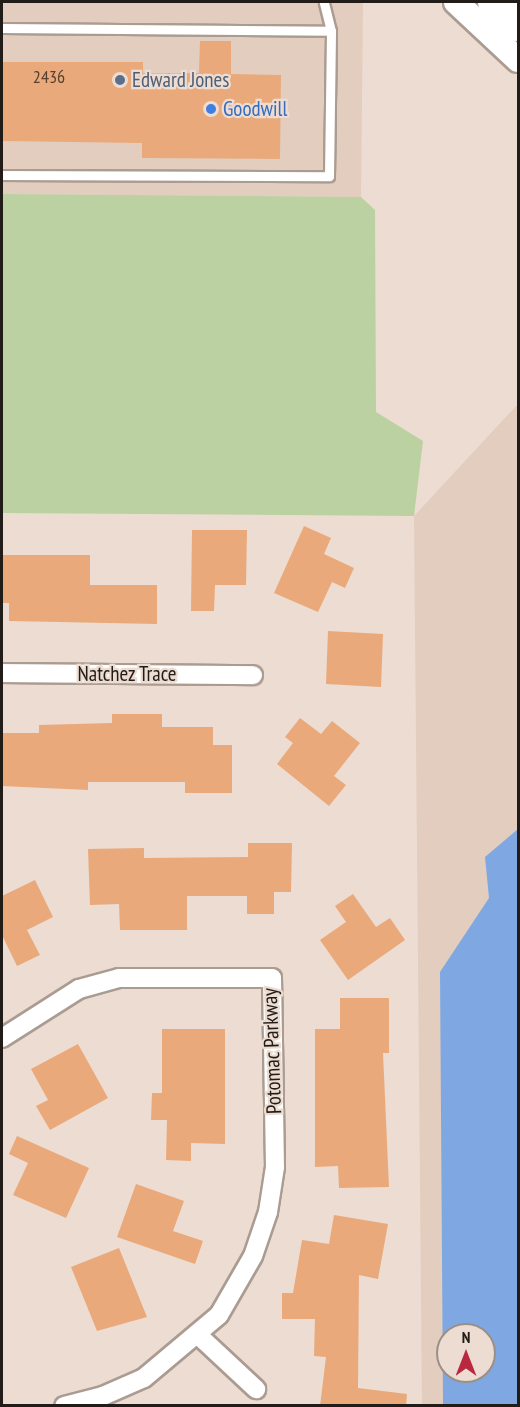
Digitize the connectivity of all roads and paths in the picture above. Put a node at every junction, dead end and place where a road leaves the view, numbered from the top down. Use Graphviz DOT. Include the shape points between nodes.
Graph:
graph roads {
  1 [pos="324,2"];
  2 [pos="456,2"];
  3 [pos="494,2"];
  4 [pos="519,25"];
  5 [pos="2,28"];
  6 [pos="331,31"];
  7 [pos="519,60"];
  8 [pos="2,175"];
  9 [pos="2,673"];
  10 [pos="253,675"];
  11 [pos="2,1038"];
  12 [pos="197,1334"];
  13 [pos="256,1389"];
  14 [pos="64,1406"];
  1 -- 6 [label="lane"];
  2 -- 7 [label="main road"];
  3 -- 4 [label="highway"];
  5 -- 6 [label="lane"];
  6 -- 8 [label="lane" via="328,176"];
  9 -- 10 [label="street, Natchez Trace"];
  11 -- 12 [label="street, Potomac Parkway" via="64,997 119,978 272,978 275,1167 268,1212 253,1256 219,1315"];
  12 -- 13 [label="street"];
  12 -- 14 [label="street" via="144,1378 104,1396"];
}
